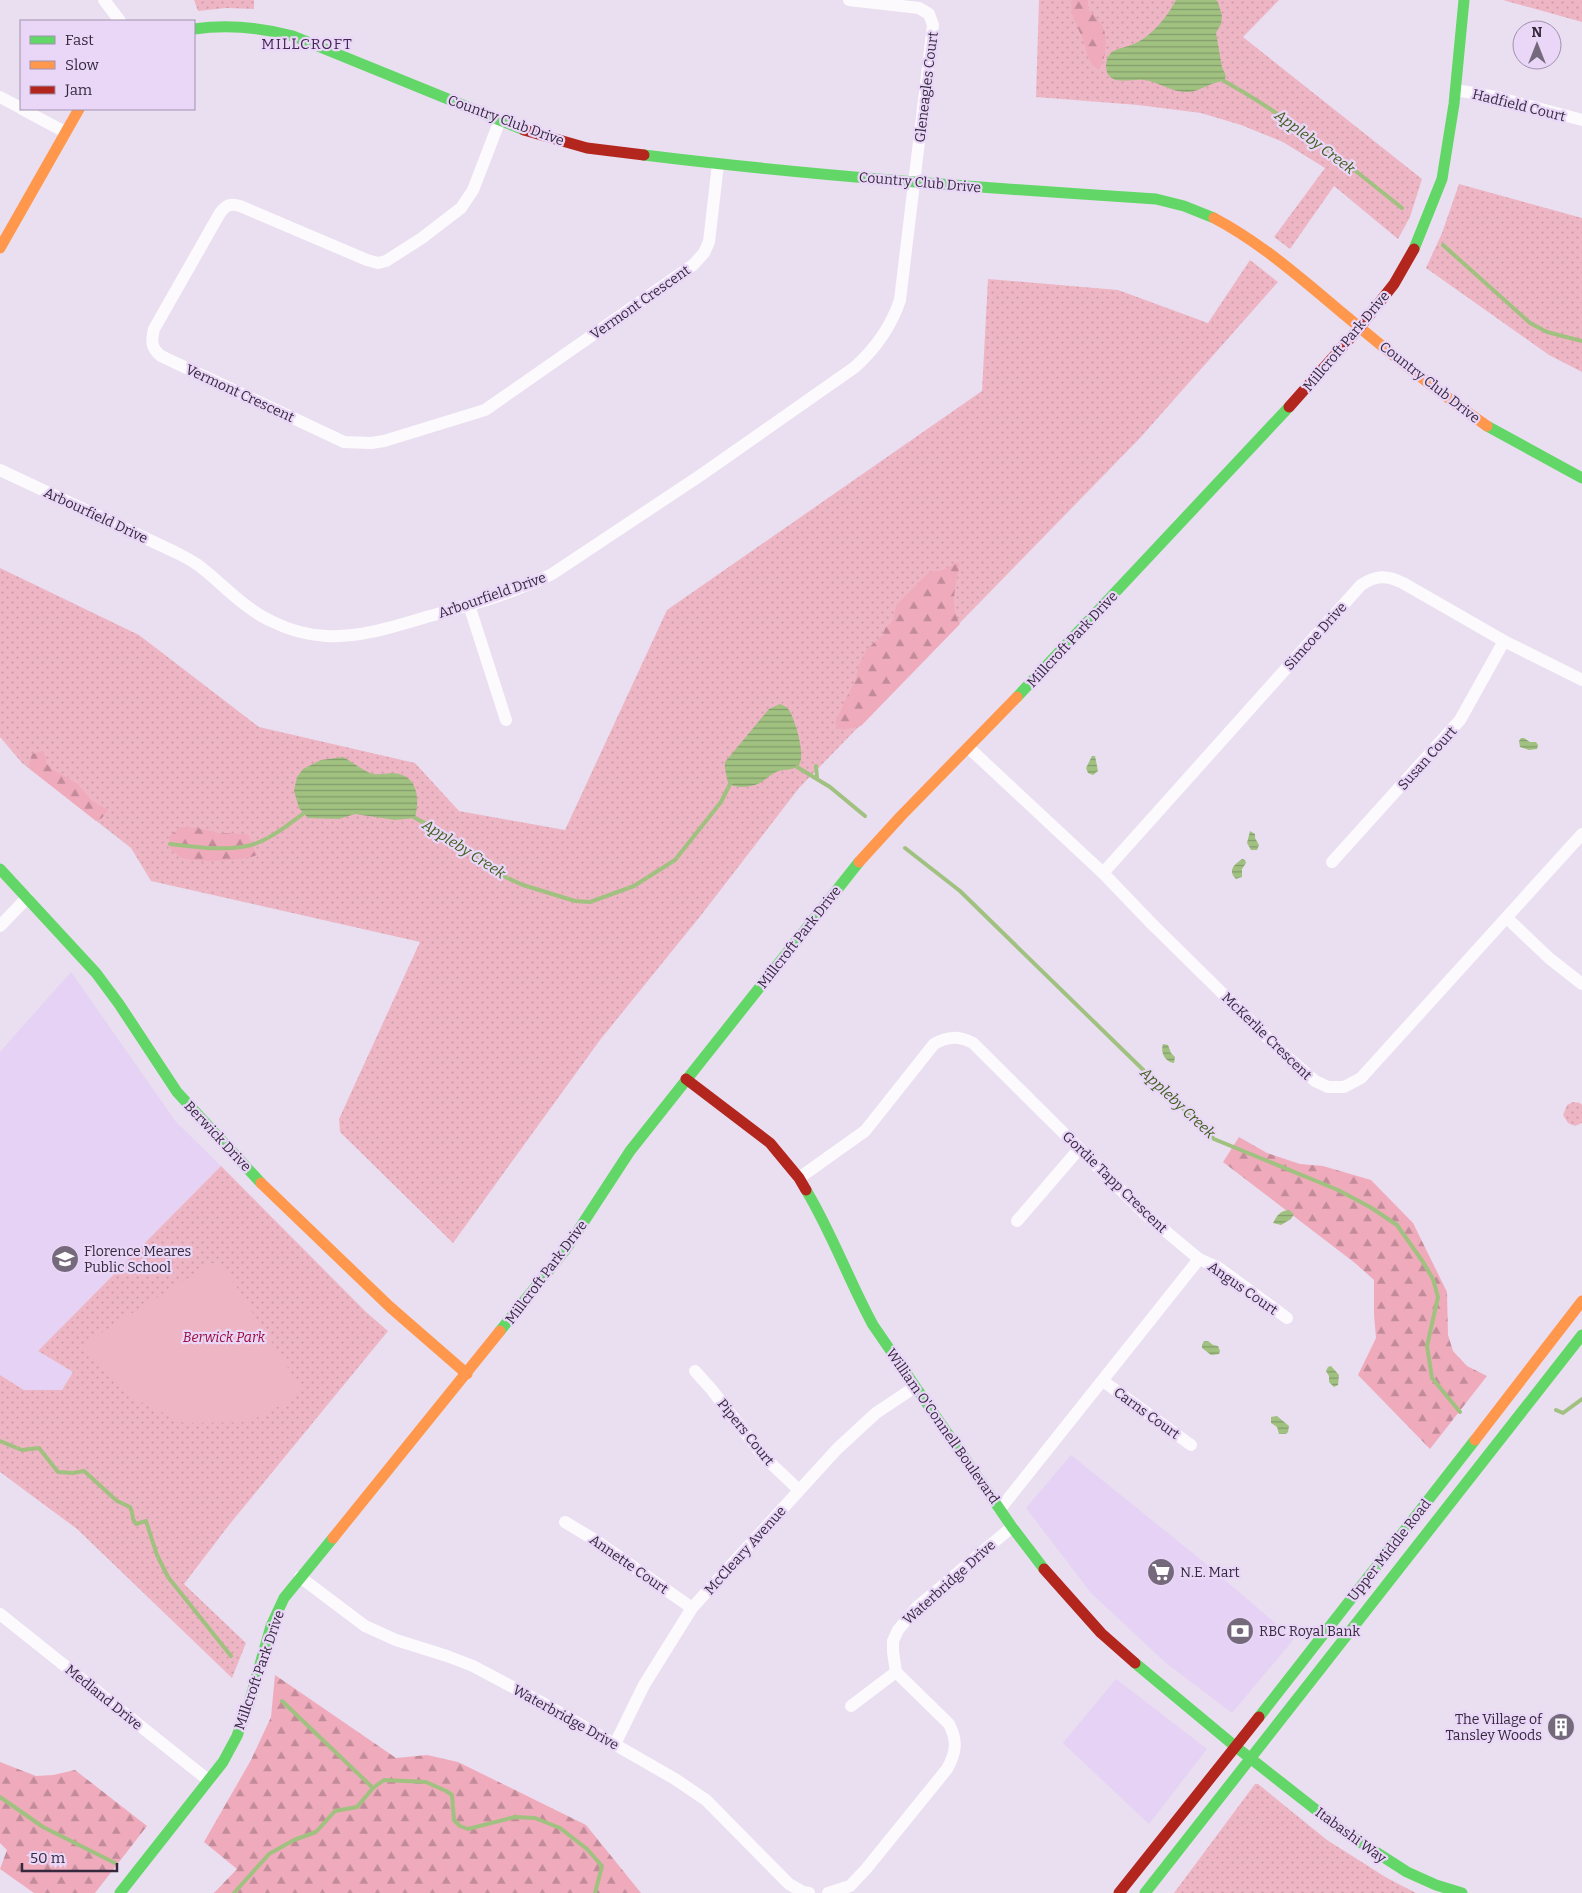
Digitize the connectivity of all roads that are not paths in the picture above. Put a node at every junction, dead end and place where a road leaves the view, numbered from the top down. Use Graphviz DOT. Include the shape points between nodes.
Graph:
graph roads {
  1 [pos="104,0"];
  2 [pos="849,0"];
  3 [pos="1464,0"];
  4 [pos="119,20"];
  5 [pos="195,29"];
  6 [pos="1456,90"];
  7 [pos="0,97"];
  8 [pos="20,108"];
  9 [pos="24,110"];
  10 [pos="78,110"];
  11 [pos="500,120"];
  12 [pos="1582,120"];
  13 [pos="65,132"];
  14 [pos="718,164"];
  15 [pos="914,183"];
  16 [pos="0,248"];
  17 [pos="1360,327"];
  18 [pos="0,470"];
  19 [pos="1582,478"];
  20 [pos="470,605"];
  21 [pos="1504,642"];
  22 [pos="1582,680"];
  23 [pos="506,720"];
  24 [pos="969,748"];
  25 [pos="1582,834"];
  26 [pos="1332,862"];
  27 [pos="0,870"];
  28 [pos="1103,873"];
  29 [pos="27,898"];
  30 [pos="1507,918"];
  31 [pos="0,926"];
  32 [pos="1582,984"];
  33 [pos="686,1079"];
  34 [pos="1079,1149"];
  35 [pos="799,1178"];
  36 [pos="1017,1221"];
  37 [pos="1199,1259"];
  38 [pos="1582,1301"];
  39 [pos="1287,1318"];
  40 [pos="1582,1335"];
  41 [pos="695,1371"];
  42 [pos="467,1374"];
  43 [pos="1103,1381"];
  44 [pos="915,1387"];
  45 [pos="1191,1445"];
  46 [pos="799,1490"];
  47 [pos="1000,1509"];
  48 [pos="565,1522"];
  49 [pos="1012,1527"];
  50 [pos="300,1577"];
  51 [pos="692,1608"];
  52 [pos="0,1614"];
  53 [pos="896,1672"];
  54 [pos="851,1706"];
  55 [pos="615,1744"];
  56 [pos="1236,1747"];
  57 [pos="1251,1759"];
  58 [pos="208,1780"];
  59 [pos="120,1893"];
  60 [pos="809,1893"];
  61 [pos="828,1893"];
  62 [pos="1119,1893"];
  63 [pos="1145,1893"];
  64 [pos="1462,1893"];
  1 -- 4 [label="street"];
  2 -- 15 [label="street, Gleneagles Court" via="919,8 929,14 934,25"];
  3 -- 6 [label="street, Millcroft Park Drive"];
  5 -- 11 [label="street, Country Club Drive" via="224,25 274,30"];
  6 -- 12 [label="street, Hadfield Court"];
  6 -- 17 [label="street, Millcroft Park Drive" via="1442,179 1425,225 1401,274"];
  7 -- 8 [label="street"];
  9 -- 13 [label="street"];
  10 -- 13 [label="street"];
  11 -- 14 [label="street, Country Club Drive" via="587,148"];
  11 -- 14 [label="street, Vermont Crescent" via="473,190 461,208 386,262 367,260 240,206 225,207 154,329 151,344 155,351 344,442 384,441 466,417 485,410 693,265 709,242"];
  13 -- 16 [label="street"];
  14 -- 15 [label="street, Country Club Drive"];
  15 -- 17 [label="street, Country Club Drive" via="1156,200 1184,205 1227,223 1258,243"];
  15 -- 20 [label="street, Arbourfield Drive" via="900,300 889,326 870,353 855,367 717,463 552,574"];
  17 -- 19 [label="street, Country Club Drive" via="1476,418"];
  17 -- 24 [label="street, Millcroft Park Drive" via="1262,438"];
  18 -- 20 [label="street, Arbourfield Drive" via="175,552 269,620 293,630 324,636 352,636"];
  20 -- 23 [label="street"];
  21 -- 22 [label="street, Simcoe Drive"];
  21 -- 26 [label="street, Susan Court" via="1460,720"];
  21 -- 28 [label="street, Simcoe Drive" via="1393,578 1370,579 1361,585"];
  24 -- 28 [label="street, McKerlie Crescent"];
  24 -- 33 [label="street, Millcroft Park Drive" via="862,858"];
  25 -- 30 [label="street, McKerlie Crescent"];
  27 -- 29 [label="street, Berwick Drive"];
  28 -- 30 [label="street, McKerlie Crescent" via="1284,1054 1315,1081 1328,1087 1344,1087 1361,1078"];
  29 -- 31 [label="street"];
  29 -- 42 [label="street, Berwick Drive" via="96,973 177,1092 218,1138 390,1307"];
  30 -- 32 [label="street"];
  33 -- 35 [label="street, William O'Connell Boulevard" via="770,1143"];
  33 -- 42 [label="street, Millcroft Park Drive" via="630,1151 566,1249"];
  34 -- 35 [label="street, Gordie Tapp Crescent" via="973,1043 953,1037 934,1044 865,1132"];
  34 -- 36 [label="street"];
  34 -- 37 [label="street, Gordie Tapp Crescent" via="1145,1214"];
  35 -- 44 [label="street, William O'Connell Boulevard" via="817,1208 858,1298"];
  37 -- 39 [label="street, Angus Court" via="1219,1268"];
  37 -- 43 [label="street"];
  38 -- 56 [label="street, Upper Middle Road"];
  40 -- 57 [label="street, Upper Middle Road"];
  41 -- 46 [label="street, Pipers Court" via="764,1457"];
  42 -- 50 [label="street, Millcroft Park Drive"];
  43 -- 45 [label="street, Carns Court"];
  43 -- 47 [label="street"];
  44 -- 46 [label="street, McCleary Avenue" via="876,1413"];
  44 -- 47 [label="street, William O'Connell Boulevard"];
  46 -- 51 [label="street, McCleary Avenue"];
  47 -- 49 [label="street, William O'Connell Boulevard"];
  48 -- 51 [label="street, Annette Court"];
  49 -- 53 [label="street, Waterbridge Drive" via="908,1617 893,1641"];
  49 -- 56 [label="street, William O'Connell Boulevard" via="1054,1581 1102,1633 1138,1667"];
  50 -- 55 [label="street, Waterbridge Drive" via="365,1626 473,1666"];
  50 -- 58 [label="street, Millcroft Park Drive" via="284,1598 271,1626 237,1736 223,1762"];
  51 -- 55 [label="street, McCleary Avenue" via="644,1684"];
  52 -- 58 [label="street, Medland Drive"];
  53 -- 54 [label="street"];
  53 -- 61 [label="street" via="949,1724 956,1743 954,1757 866,1870 850,1886"];
  55 -- 60 [label="street, Waterbridge Drive" via="706,1800 789,1884"];
  56 -- 57 [label="street, Itabashi Way"];
  56 -- 62 [label="street, Upper Middle Road"];
  57 -- 63 [label="street, Upper Middle Road"];
  57 -- 64 [label="street, Itabashi Way" via="1373,1852 1416,1876"];
  58 -- 59 [label="street, Millcroft Park Drive"];
}
